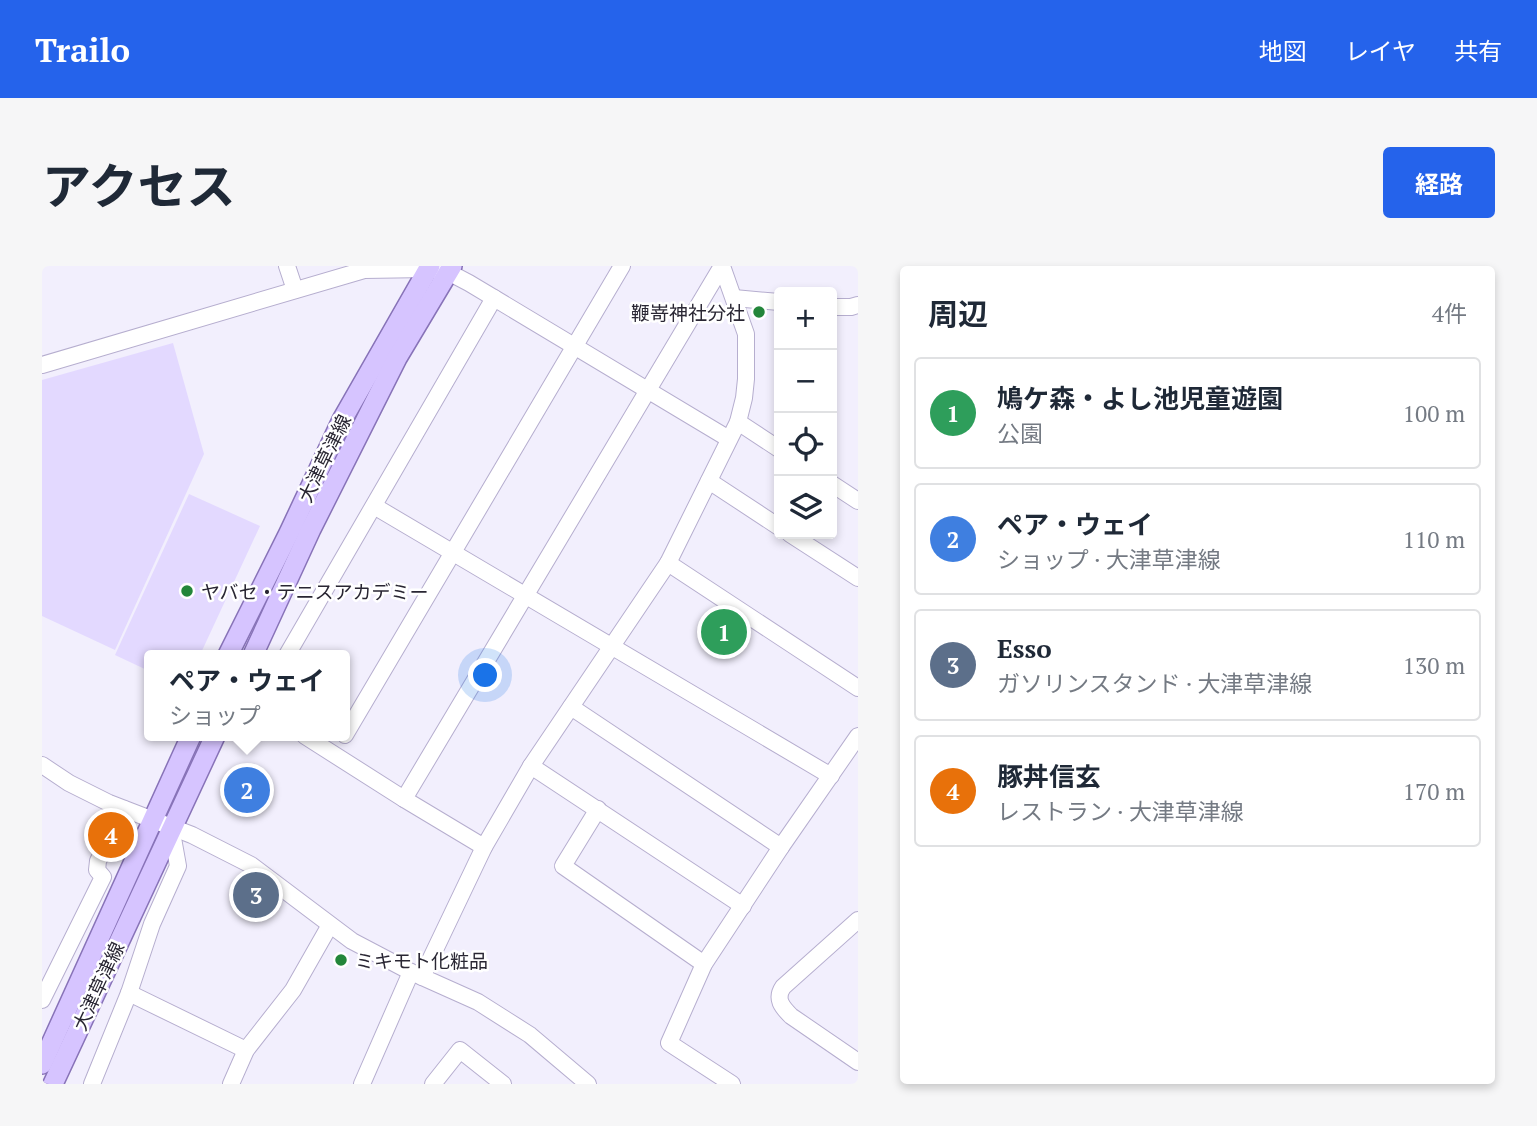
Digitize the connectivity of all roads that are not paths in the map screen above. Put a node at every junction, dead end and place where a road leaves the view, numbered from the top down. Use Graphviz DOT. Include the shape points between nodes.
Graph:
graph roads {
  1 [pos="286,266"];
  2 [pos="622,266"];
  3 [pos="722,266"];
  4 [pos="440,268"];
  5 [pos="295,290"];
  6 [pos="494,298"];
  7 [pos="734,298"];
  8 [pos="774,302"];
  9 [pos="837,308"];
  10 [pos="856,310"];
  11 [pos="575,346"];
  12 [pos="42,365"];
  13 [pos="648,390"];
  14 [pos="738,422"];
  15 [pos="730,439"];
  16 [pos="774,446"];
  17 [pos="709,481"];
  18 [pos="837,487"];
  19 [pos="858,501"];
  20 [pos="374,506"];
  21 [pos="774,524"];
  22 [pos="798,539"];
  23 [pos="453,552"];
  24 [pos="668,563"];
  25 [pos="858,578"];
  26 [pos="526,595"];
  27 [pos="612,647"];
  28 [pos="230,650"];
  29 [pos="255,650"];
  30 [pos="290,650"];
  31 [pos="858,688"];
  32 [pos="571,707"];
  33 [pos="350,727"];
  34 [pos="858,736"];
  35 [pos="189,741"];
  36 [pos="212,741"];
  37 [pos="312,741"];
  38 [pos="341,741"];
  39 [pos="333,755"];
  40 [pos="42,765"];
  41 [pos="531,766"];
  42 [pos="831,776"];
  43 [pos="404,799"];
  44 [pos="124,809"];
  45 [pos="598,809"];
  46 [pos="163,824"];
  47 [pos="484,847"];
  48 [pos="781,847"];
  49 [pos="743,906"];
  50 [pos="858,920"];
  51 [pos="330,925"];
  52 [pos="704,964"];
  53 [pos="416,974"];
  54 [pos="129,993"];
  55 [pos="42,1000"];
  56 [pos="246,1049"];
  57 [pos="855,1054"];
  58 [pos="42,1064"];
  59 [pos="53,1084"];
  60 [pos="92,1084"];
  61 [pos="231,1084"];
  62 [pos="362,1084"];
  63 [pos="433,1084"];
  64 [pos="503,1084"];
  65 [pos="588,1084"];
  66 [pos="732,1084"];
  1 -- 5 [label="street"];
  2 -- 11 [label="street"];
  3 -- 7 [label="street"];
  3 -- 13 [label="street"];
  4 -- 5 [label="street" via="364,270"];
  4 -- 6 [label="street"];
  4 -- 28 [label="main road, 大津草津線" via="342,420"];
  4 -- 29 [label="main road, 大津草津線"];
  5 -- 12 [label="street"];
  6 -- 11 [label="street"];
  6 -- 20 [label="street"];
  7 -- 8 [label="street"];
  7 -- 14 [label="street" via="746,334 746,379"];
  9 -- 10 [label="street"];
  11 -- 13 [label="street"];
  11 -- 23 [label="street"];
  13 -- 15 [label="street"];
  13 -- 26 [label="street"];
  14 -- 15 [label="street"];
  14 -- 16 [label="street"];
  15 -- 17 [label="street"];
  17 -- 21 [label="street"];
  17 -- 24 [label="street"];
  18 -- 19 [label="street"];
  20 -- 23 [label="street"];
  20 -- 30 [label="street"];
  22 -- 25 [label="street"];
  23 -- 26 [label="street"];
  23 -- 33 [label="street"];
  24 -- 27 [label="street"];
  24 -- 31 [label="street"];
  26 -- 27 [label="street"];
  26 -- 43 [label="street"];
  27 -- 32 [label="street"];
  27 -- 42 [label="street"];
  32 -- 41 [label="street"];
  32 -- 48 [label="street"];
  34 -- 42 [label="street"];
  35 -- 46 [label="main road, 大津草津線"];
  36 -- 46 [label="main road, 大津草津線"];
  37 -- 39 [label="street"];
  38 -- 39 [label="street"];
  39 -- 43 [label="street"];
  40 -- 44 [label="street"];
  41 -- 45 [label="street"];
  41 -- 47 [label="street"];
  42 -- 48 [label="street"];
  43 -- 47 [label="street"];
  44 -- 46 [label="street"];
  44 -- 55 [label="street" via="98,861 97,870 103,877"];
  45 -- 49 [label="street"];
  45 -- 52 [label="street" via="563,866"];
  46 -- 51 [label="street" via="251,865"];
  46 -- 54 [label="street" via="178,866"];
  46 -- 58 [label="main road, 大津草津線"];
  46 -- 59 [label="main road, 大津草津線"];
  47 -- 53 [label="street"];
  48 -- 49 [label="street"];
  49 -- 52 [label="street"];
  50 -- 57 [label="street" via="779,993 782,1007 791,1016"];
  51 -- 53 [label="street"];
  51 -- 56 [label="street" via="293,990"];
  52 -- 66 [label="street" via="669,1042"];
  53 -- 62 [label="street"];
  53 -- 65 [label="street" via="478,1002 530,1035"];
  54 -- 56 [label="street"];
  54 -- 60 [label="street"];
  56 -- 61 [label="street"];
  63 -- 64 [label="street" via="460,1049"];
}
